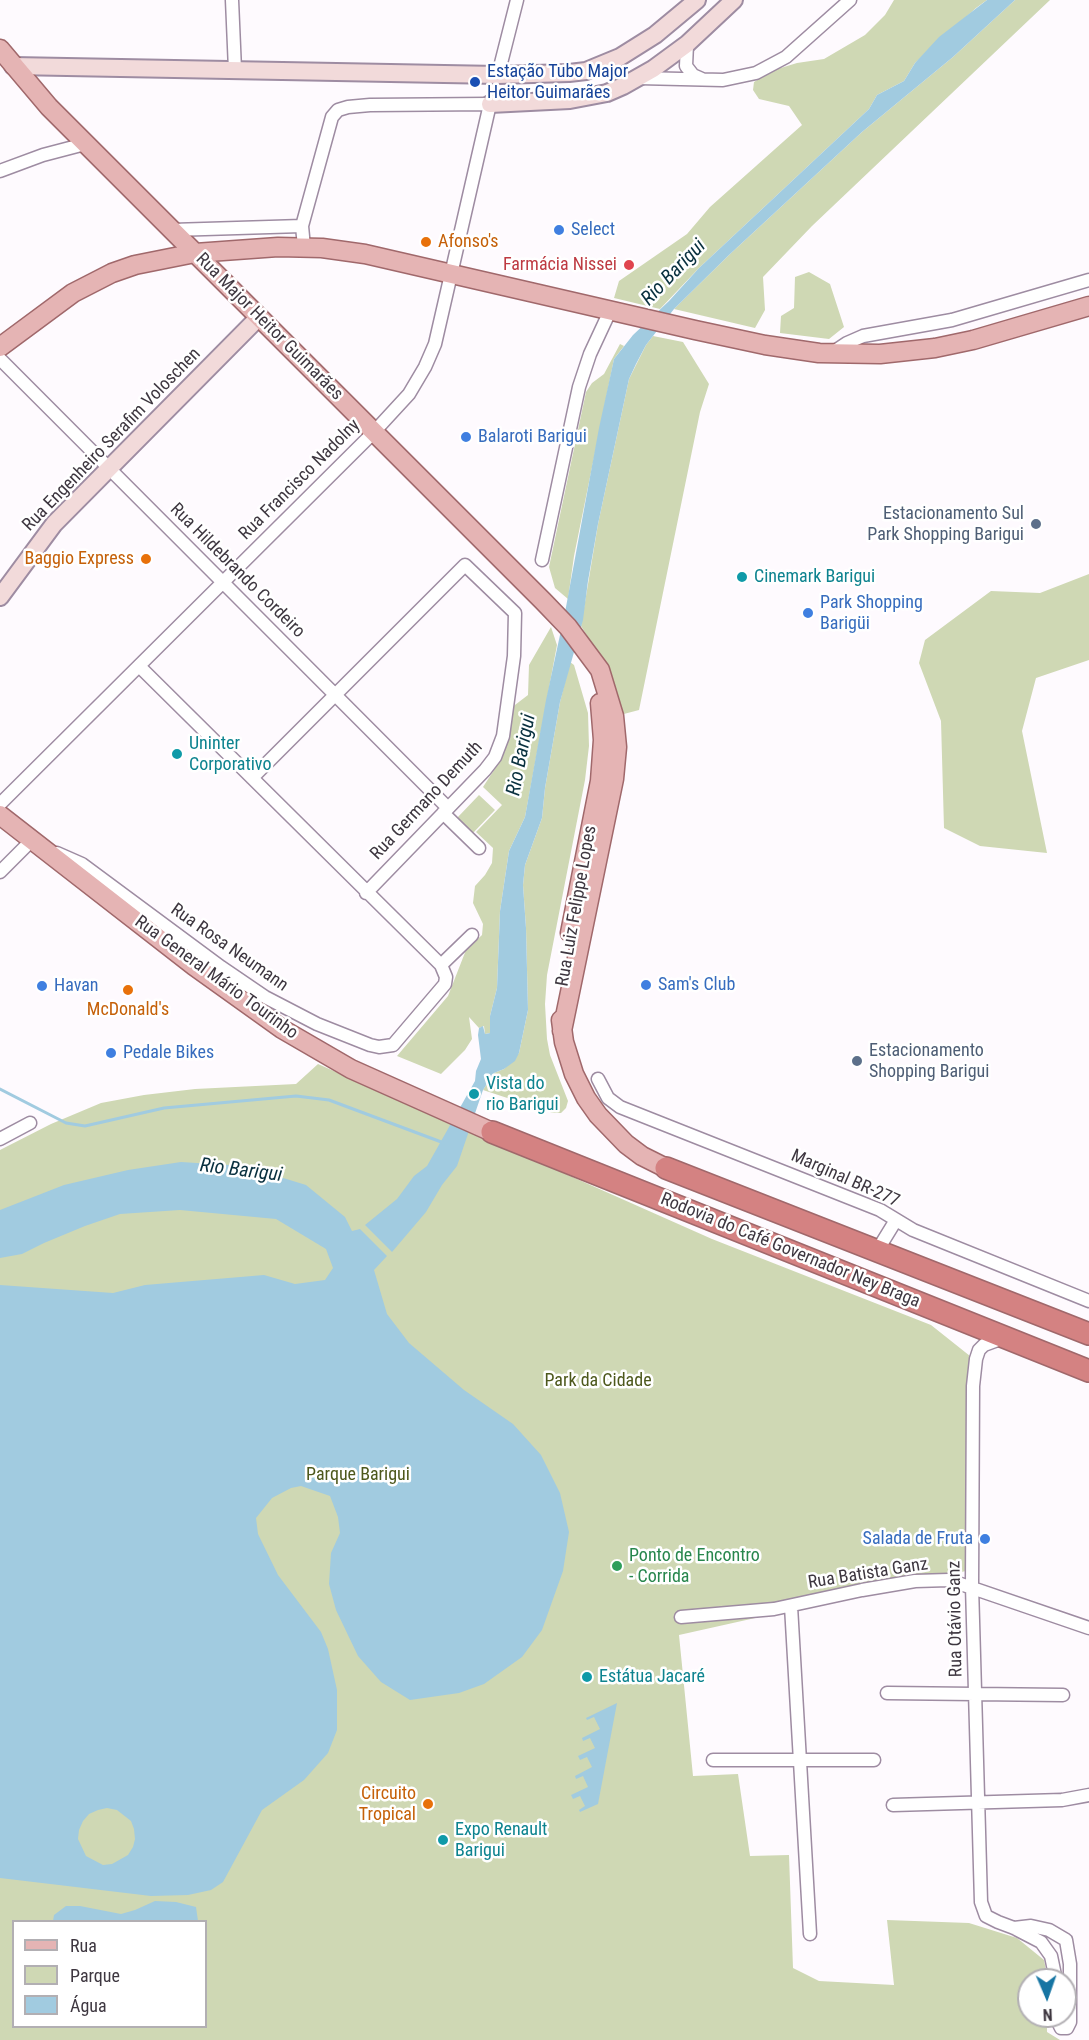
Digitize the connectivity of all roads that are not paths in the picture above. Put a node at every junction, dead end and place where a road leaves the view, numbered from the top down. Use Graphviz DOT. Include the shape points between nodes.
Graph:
graph roads {
  1 [pos="232,0"];
  2 [pos="517,0"];
  3 [pos="734,0"];
  4 [pos="850,0"];
  5 [pos="691,3"];
  6 [pos="687,44"];
  7 [pos="0,49"];
  8 [pos="13,66"];
  9 [pos="235,70"];
  10 [pos="498,75"];
  11 [pos="639,78"];
  12 [pos="706,80"];
  13 [pos="490,105"];
  14 [pos="82,141"];
  15 [pos="0,171"];
  16 [pos="302,226"];
  17 [pos="172,230"];
  18 [pos="304,247"];
  19 [pos="195,253"];
  20 [pos="452,274"];
  21 [pos="1089,280"];
  22 [pos="1089,306"];
  23 [pos="617,313"];
  24 [pos="259,317"];
  25 [pos="0,347"];
  26 [pos="831,354"];
  27 [pos="0,359"];
  28 [pos="374,432"];
  29 [pos="108,468"];
  30 [pos="542,560"];
  31 [pos="223,582"];
  32 [pos="0,597"];
  33 [pos="579,642"];
  34 [pos="139,666"];
  35 [pos="335,695"];
  36 [pos="252,778"];
  37 [pos="0,804"];
  38 [pos="446,810"];
  39 [pos="0,815"];
  40 [pos="37,843"];
  41 [pos="479,848"];
  42 [pos="0,872"];
  43 [pos="366,892"];
  44 [pos="472,935"];
  45 [pos="441,965"];
  46 [pos="598,1079"];
  47 [pos="30,1123"];
  48 [pos="492,1132"];
  49 [pos="0,1139"];
  50 [pos="666,1168"];
  51 [pos="896,1220"];
  52 [pos="877,1251"];
  53 [pos="1089,1301"];
  54 [pos="1089,1334"];
  55 [pos="1005,1337"];
  56 [pos="1089,1371"];
  57 [pos="972,1586"];
  58 [pos="791,1606"];
  59 [pos="681,1617"];
  60 [pos="1089,1628"];
  61 [pos="887,1693"];
  62 [pos="975,1693"];
  63 [pos="1063,1695"];
  64 [pos="713,1760"];
  65 [pos="874,1760"];
  66 [pos="801,1761"];
  67 [pos="1089,1795"];
  68 [pos="978,1802"];
  69 [pos="893,1805"];
  70 [pos="1014,1928"];
  71 [pos="810,1934"];
  72 [pos="1053,1968"];
  73 [pos="1070,1968"];
  1 -- 9 [label="street"];
  2 -- 10 [label="street"];
  3 -- 6 [label="street"];
  4 -- 12 [label="street" via="772,66 740,78"];
  5 -- 6 [label="street"];
  5 -- 10 [label="street" via="636,48 602,65 569,73"];
  6 -- 11 [label="street"];
  6 -- 12 [label="street" via="687,66 693,75"];
  7 -- 8 [label="main road, Rua Major Heitor Guimarães"];
  8 -- 9 [label="street"];
  8 -- 14 [label="main road, Rua Major Heitor Guimarães"];
  9 -- 10 [label="street"];
  11 -- 12 [label="street"];
  11 -- 13 [label="street" via="589,98"];
  13 -- 16 [label="street" via="370,105 334,112"];
  13 -- 20 [label="street, Rua Francisco Nadolny"];
  14 -- 15 [label="street"];
  14 -- 17 [label="main road, Rua Major Heitor Guimarães"];
  16 -- 17 [label="street"];
  16 -- 18 [label="street"];
  17 -- 19 [label="main road, Rua Major Heitor Guimarães"];
  18 -- 19 [label="main road"];
  18 -- 20 [label="main road" via="356,252"];
  19 -- 24 [label="main road, Rua Major Heitor Guimarães"];
  19 -- 25 [label="main road" via="135,265 90,284"];
  20 -- 23 [label="main road"];
  20 -- 28 [label="street, Rua Francisco Nadolny" via="426,367 409,394"];
  21 -- 26 [label="street" via="952,320 863,336"];
  22 -- 26 [label="main road" via="946,346 880,354"];
  23 -- 26 [label="main road" via="788,349"];
  23 -- 30 [label="street" via="590,354 579,387"];
  24 -- 28 [label="main road, Rua Major Heitor Guimarães"];
  24 -- 29 [label="street, Rua Engenheiro Serafim Voloschen"];
  27 -- 29 [label="street, Rua Hildebrando Cordeiro"];
  28 -- 31 [label="street, Rua Francisco Nadolny"];
  28 -- 33 [label="main road, Rua Major Heitor Guimarães"];
  29 -- 31 [label="street, Rua Hildebrando Cordeiro"];
  29 -- 32 [label="street, Rua Engenheiro Serafim Voloschen" via="54,524"];
  31 -- 34 [label="street, Rua Francisco Nadolny"];
  31 -- 35 [label="street, Rua Hildebrando Cordeiro"];
  33 -- 50 [label="main road, Rua Luiz Felippe Lopes" via="600,704 603,740 597,799 564,964 562,1030 574,1074 598,1115 626,1144"];
  34 -- 36 [label="street"];
  34 -- 37 [label="street, Rua Francisco Nadolny"];
  35 -- 36 [label="street"];
  35 -- 38 [label="street, Rua Hildebrando Cordeiro"];
  35 -- 38 [label="street, Rua Germano Demuth" via="465,565 515,613 514,656 501,746 486,770"];
  36 -- 43 [label="street"];
  38 -- 41 [label="street, Rua Hildebrando Cordeiro"];
  38 -- 43 [label="street, Rua Germano Demuth"];
  39 -- 40 [label="main road, Rua General Mário Tourinho"];
  40 -- 42 [label="street"];
  40 -- 45 [label="street, Rua Rosa Neumann" via="82,864 265,997 370,1045 393,1045 442,989 447,977"];
  40 -- 48 [label="main road, Rua General Mário Tourinho" via="208,977 282,1029 351,1069"];
  43 -- 45 [label="street"];
  44 -- 45 [label="street"];
  46 -- 51 [label="street, Marginal BR-277" via="608,1098 620,1107 880,1210"];
  47 -- 49 [label="street"];
  48 -- 55 [label="highway, Rodovia do Café Governador Ney Braga"];
  50 -- 52 [label="highway, Rodovia do Café Governador Ney Braga"];
  51 -- 52 [label="street"];
  51 -- 53 [label="street, Marginal BR-277"];
  52 -- 54 [label="highway, Rodovia do Café Governador Ney Braga"];
  55 -- 56 [label="highway, Rodovia do Café Governador Ney Braga"];
  55 -- 57 [label="street, Rua Otávio Ganz" via="984,1345 976,1359"];
  57 -- 58 [label="street, Rua Batista Ganz" via="949,1580 915,1581"];
  57 -- 60 [label="street, Rua Batista Ganz"];
  57 -- 62 [label="street, Rua Otávio Ganz"];
  58 -- 59 [label="street, Rua Batista Ganz"];
  58 -- 66 [label="street"];
  61 -- 62 [label="street"];
  62 -- 63 [label="street"];
  62 -- 68 [label="street, Rua Otávio Ganz"];
  64 -- 66 [label="street"];
  65 -- 66 [label="street"];
  66 -- 71 [label="street"];
  67 -- 68 [label="street" via="1062,1800"];
  68 -- 69 [label="street"];
  68 -- 70 [label="street, Rua Otávio Ganz" via="981,1902 986,1916"];
  70 -- 72 [label="street" via="1041,1942"];
  70 -- 73 [label="street" via="1049,1930 1066,1940"];
}
